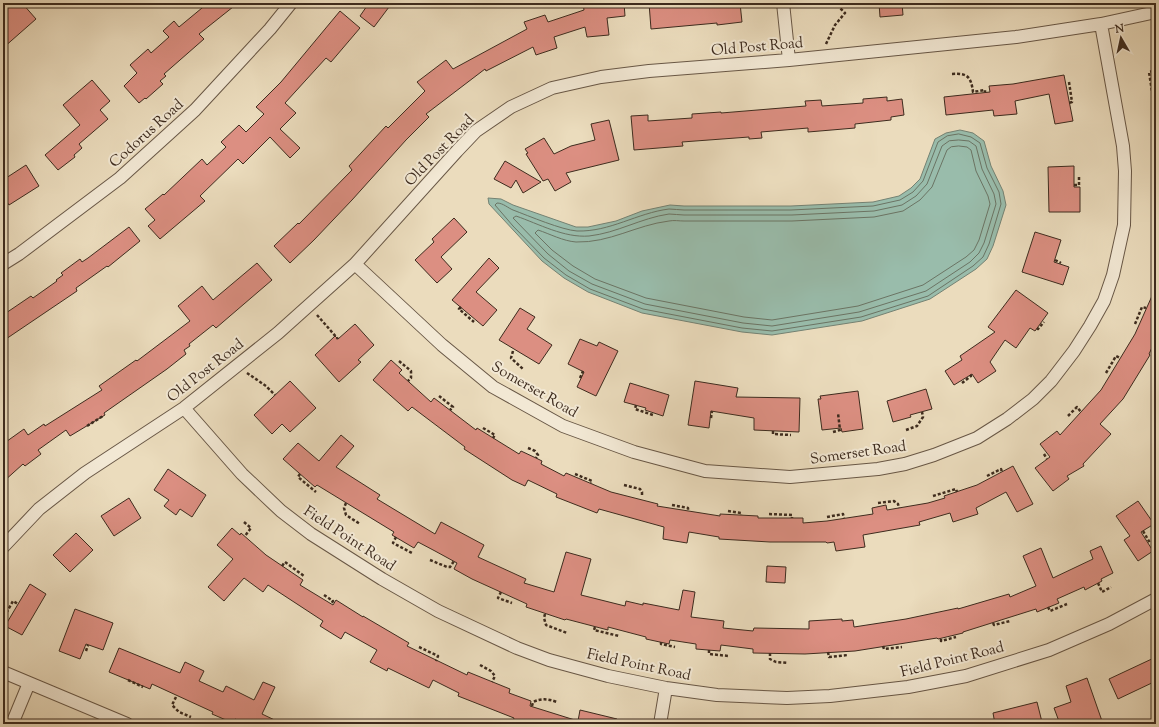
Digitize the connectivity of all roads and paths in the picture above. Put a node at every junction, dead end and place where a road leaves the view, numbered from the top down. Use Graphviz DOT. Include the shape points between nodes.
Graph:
graph roads {
  1 [pos="291,3"];
  2 [pos="783,3"];
  3 [pos="835,3"];
  4 [pos="1034,3"];
  5 [pos="1026,4"];
  6 [pos="1156,12"];
  7 [pos="1101,24"];
  8 [pos="826,46"];
  9 [pos="789,60"];
  10 [pos="1152,71"];
  11 [pos="952,74"];
  12 [pos="1069,82"];
  13 [pos="985,92"];
  14 [pos="1153,98"];
  15 [pos="1069,102"];
  16 [pos="1079,175"];
  17 [pos="1074,185"];
  18 [pos="1055,260"];
  19 [pos="1156,261"];
  20 [pos="1061,263"];
  21 [pos="3,264"];
  22 [pos="355,264"];
  23 [pos="1153,270"];
  24 [pos="461,307"];
  25 [pos="1146,308"];
  26 [pos="315,313"];
  27 [pos="474,322"];
  28 [pos="1044,322"];
  29 [pos="1135,324"];
  30 [pos="1037,328"];
  31 [pos="338,338"];
  32 [pos="513,351"];
  33 [pos="1120,358"];
  34 [pos="399,361"];
  35 [pos="523,369"];
  36 [pos="583,371"];
  37 [pos="246,373"];
  38 [pos="1106,373"];
  39 [pos="970,375"];
  40 [pos="580,378"];
  41 [pos="408,381"];
  42 [pos="962,383"];
  43 [pos="275,395"];
  44 [pos="439,396"];
  45 [pos="636,405"];
  46 [pos="184,408"];
  47 [pos="450,410"];
  48 [pos="712,411"];
  49 [pos="838,412"];
  50 [pos="922,412"];
  51 [pos="1081,412"];
  52 [pos="653,415"];
  53 [pos="103,416"];
  54 [pos="1068,416"];
  55 [pos="711,418"];
  56 [pos="87,426"];
  57 [pos="483,428"];
  58 [pos="906,430"];
  59 [pos="773,431"];
  60 [pos="833,432"];
  61 [pos="791,434"];
  62 [pos="493,438"];
  63 [pos="528,448"];
  64 [pos="1044,454"];
  65 [pos="536,458"];
  66 [pos="1047,459"];
  67 [pos="1002,472"];
  68 [pos="300,474"];
  69 [pos="575,474"];
  70 [pos="987,476"];
  71 [pos="591,483"];
  72 [pos="624,485"];
  73 [pos="316,492"];
  74 [pos="957,492"];
  75 [pos="642,495"];
  76 [pos="933,496"];
  77 [pos="346,503"];
  78 [pos="878,503"];
  79 [pos="672,504"];
  80 [pos="899,508"];
  81 [pos="688,511"];
  82 [pos="728,511"];
  83 [pos="769,514"];
  84 [pos="741,515"];
  85 [pos="827,517"];
  86 [pos="792,518"];
  87 [pos="844,518"];
  88 [pos="244,522"];
  89 [pos="360,524"];
  90 [pos="1143,531"];
  91 [pos="245,536"];
  92 [pos="396,537"];
  93 [pos="1150,543"];
  94 [pos="3,547"];
  95 [pos="412,553"];
  96 [pos="430,560"];
  97 [pos="454,561"];
  98 [pos="282,566"];
  99 [pos="304,576"];
  100 [pos="1098,583"];
  101 [pos="1111,587"];
  102 [pos="501,592"];
  103 [pos="324,596"];
  104 [pos="1156,599"];
  105 [pos="512,603"];
  106 [pos="18,604"];
  107 [pos="331,604"];
  108 [pos="1067,604"];
  109 [pos="1048,607"];
  110 [pos="545,614"];
  111 [pos="4,617"];
  112 [pos="1010,621"];
  113 [pos="993,623"];
  114 [pos="595,627"];
  115 [pos="567,632"];
  116 [pos="619,636"];
  117 [pos="956,637"];
  118 [pos="941,639"];
  119 [pos="661,642"];
  120 [pos="88,645"];
  121 [pos="883,646"];
  122 [pos="419,647"];
  123 [pos="675,647"];
  124 [pos="902,647"];
  125 [pos="710,650"];
  126 [pos="86,651"];
  127 [pos="828,652"];
  128 [pos="770,653"];
  129 [pos="848,655"];
  130 [pos="729,656"];
  131 [pos="436,661"];
  132 [pos="788,663"];
  133 [pos="480,665"];
  134 [pos="3,672"];
  135 [pos="128,680"];
  136 [pos="492,682"];
  137 [pos="29,683"];
  138 [pos="143,687"];
  139 [pos="666,688"];
  140 [pos="176,697"];
  141 [pos="557,702"];
  142 [pos="532,706"];
  143 [pos="191,717"];
  144 [pos="237,719"];
  145 [pos="12,724"];
  146 [pos="127,724"];
  147 [pos="244,724"];
  148 [pos="660,724"];
  1 -- 21 [label="street, Codorus Road" via="195,110 126,173"];
  2 -- 9 [label="street"];
  3 -- 8 [label="path" via="845,13 835,25"];
  4 -- 5 [label="path"];
  6 -- 7 [label="street, Old Post Road"];
  7 -- 9 [label="street, Old Post Road" via="1016,37"];
  7 -- 22 [label="street, Somerset Road" via="1123,146 1125,171 1124,225 1113,275 1104,301 1074,351 1051,381 1032,400 1007,420 977,438 934,455 878,469 790,477 705,471 634,452 563,426 493,387 442,345"];
  9 -- 22 [label="street, Old Post Road" via="649,70 601,77 552,88 511,107 476,131 456,150"];
  10 -- 14 [label="path" via="1150,72"];
  11 -- 13 [label="path" via="967,76 972,82 973,92"];
  12 -- 15 [label="path" via="1072,102"];
  16 -- 17 [label="path" via="1079,185"];
  18 -- 20 [label="path"];
  19 -- 23 [label="path"];
  22 -- 46 [label="street, Old Post Road" via="278,333"];
  24 -- 27 [label="path" via="459,309"];
  25 -- 29 [label="path" via="1142,307"];
  26 -- 31 [label="path"];
  28 -- 30 [label="path"];
  32 -- 35 [label="path" via="511,358"];
  33 -- 38 [label="path" via="1116,356"];
  34 -- 41 [label="path" via="411,371 411,378"];
  36 -- 40 [label="path"];
  37 -- 43 [label="path"];
  39 -- 42 [label="path"];
  44 -- 47 [label="path" via="453,407"];
  45 -- 52 [label="path" via="635,409"];
  46 -- 94 [label="street, Old Post Road" via="85,473 44,504"];
  46 -- 139 [label="street, Field Point Road" via="242,474 281,511 311,534 382,579 438,611 517,648 600,674"];
  48 -- 55 [label="path"];
  49 -- 60 [label="path" via="840,430"];
  50 -- 58 [label="path" via="923,417 917,426"];
  51 -- 54 [label="path" via="1077,407"];
  53 -- 56 [label="path"];
  57 -- 62 [label="path" via="495,435"];
  59 -- 61 [label="path" via="773,434"];
  63 -- 65 [label="path" via="538,455"];
  64 -- 66 [label="path"];
  67 -- 70 [label="path" via="1000,469"];
  68 -- 73 [label="path" via="298,477"];
  69 -- 71 [label="path" via="592,481"];
  72 -- 75 [label="path" via="640,489"];
  74 -- 76 [label="path" via="956,489"];
  77 -- 89 [label="path" via="346,515"];
  78 -- 80 [label="path" via="894,501"];
  79 -- 81 [label="path" via="688,508"];
  82 -- 84 [label="path"];
  83 -- 86 [label="path" via="792,514"];
  85 -- 87 [label="path" via="843,514"];
  88 -- 91 [label="path" via="251,528"];
  90 -- 93 [label="path"];
  92 -- 95 [label="path" via="393,543"];
  96 -- 97 [label="path" via="447,567"];
  98 -- 99 [label="path" via="285,562"];
  100 -- 101 [label="path" via="1102,592"];
  102 -- 105 [label="path" via="498,598"];
  103 -- 107 [label="path" via="333,601"];
  104 -- 139 [label="street, Field Point Road" via="1109,624 1049,650 963,677 902,688 787,698 717,695"];
  106 -- 111 [label="path" via="13,601"];
  108 -- 109 [label="path" via="1050,611"];
  110 -- 115 [label="path" via="546,625"];
  112 -- 113 [label="path" via="994,626"];
  114 -- 116 [label="path" via="594,630"];
  117 -- 118 [label="path"];
  119 -- 123 [label="path"];
  120 -- 126 [label="path"];
  121 -- 124 [label="path" via="884,649"];
  122 -- 131 [label="path" via="438,656"];
  125 -- 130 [label="path" via="709,654"];
  127 -- 129 [label="path" via="829,657"];
  128 -- 132 [label="path" via="770,659"];
  133 -- 136 [label="path" via="491,670 495,676"];
  134 -- 137 [label="street"];
  135 -- 138 [label="path"];
  137 -- 145 [label="street"];
  137 -- 146 [label="street"];
  139 -- 148 [label="street"];
  140 -- 143 [label="path" via="172,705 179,712"];
  141 -- 142 [label="path" via="541,698 533,702"];
  144 -- 147 [label="path"];
}
